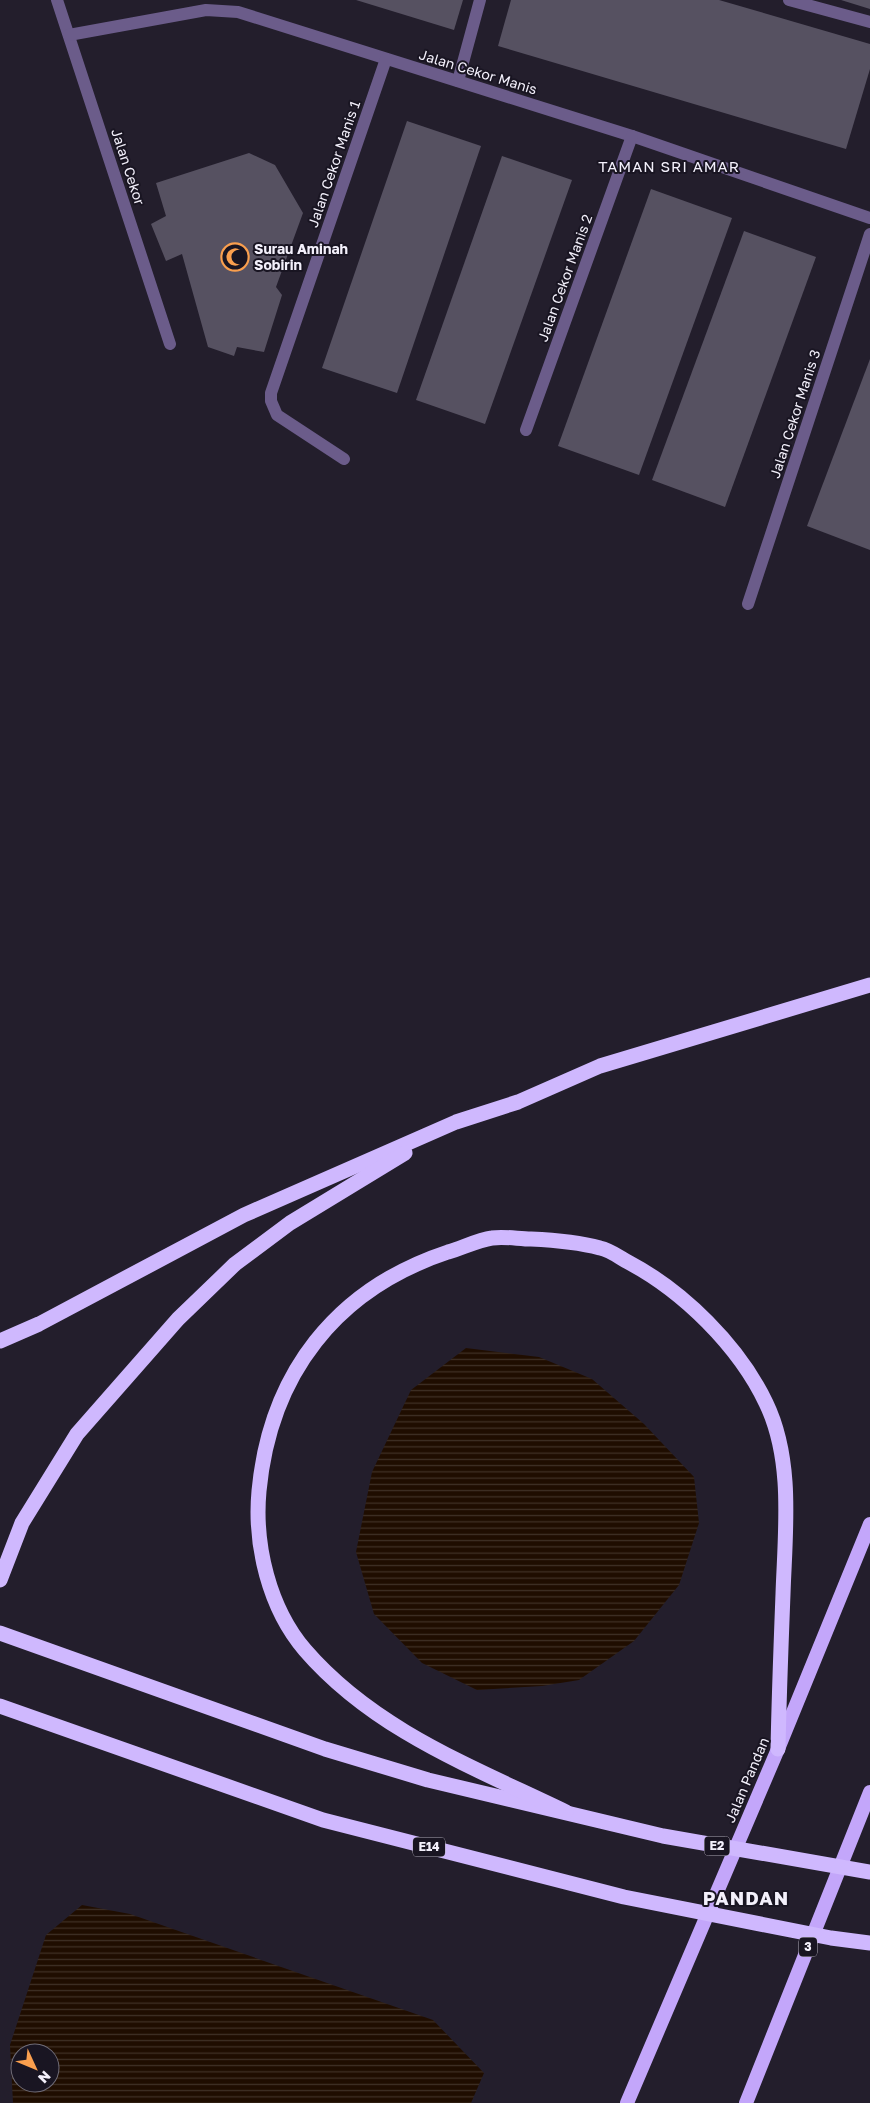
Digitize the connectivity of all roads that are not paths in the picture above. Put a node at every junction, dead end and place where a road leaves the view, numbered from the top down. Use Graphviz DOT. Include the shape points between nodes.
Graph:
graph roads {
  1 [pos="57,0"];
  2 [pos="480,0"];
  3 [pos="789,0"];
  4 [pos="870,22"];
  5 [pos="69,35"];
  6 [pos="386,59"];
  7 [pos="458,81"];
  8 [pos="632,136"];
  9 [pos="870,218"];
  10 [pos="870,234"];
  11 [pos="867,251"];
  12 [pos="170,344"];
  13 [pos="526,430"];
  14 [pos="344,459"];
  15 [pos="748,604"];
  16 [pos="870,985"];
  17 [pos="456,1122"];
  18 [pos="0,1341"];
  19 [pos="870,1524"];
  20 [pos="0,1580"];
  21 [pos="0,1632"];
  22 [pos="0,1706"];
  23 [pos="778,1749"];
  24 [pos="870,1792"];
  25 [pos="566,1812"];
  26 [pos="870,1872"];
  27 [pos="870,1943"];
  28 [pos="628,2103"];
  29 [pos="746,2103"];
  1 -- 5 [label="street, Jalan Cekor"];
  2 -- 7 [label="street"];
  3 -- 4 [label="street"];
  5 -- 6 [label="street, Jalan Cekor Manis" via="206,10 238,12"];
  5 -- 12 [label="street, Jalan Cekor"];
  6 -- 7 [label="street, Jalan Cekor Manis"];
  6 -- 14 [label="street, Jalan Cekor Manis 1" via="271,393 277,415"];
  7 -- 8 [label="street, Jalan Cekor Manis"];
  8 -- 9 [label="street, Jalan Cekor Manis"];
  8 -- 13 [label="street, Jalan Cekor Manis 2"];
  10 -- 11 [label="street, Jalan Cekor Manis 3"];
  11 -- 15 [label="street, Jalan Cekor Manis 3"];
  16 -- 17 [label="highway" via="600,1066 518,1102"];
  17 -- 18 [label="highway" via="244,1215 39,1324"];
  17 -- 20 [label="highway" via="290,1223 236,1264 178,1319 77,1434 22,1523"];
  19 -- 23 [label="highway, Jalan Pandan"];
  21 -- 25 [label="highway" via="325,1749 428,1780"];
  22 -- 27 [label="highway, E14" via="324,1820 624,1898"];
  23 -- 25 [label="highway" via="786,1504 780,1447 768,1405 747,1370 703,1317 651,1274 604,1248 544,1239 493,1238 434,1257 378,1283 332,1322 299,1362 274,1415 262,1464 257,1512 262,1561 277,1603 303,1648 339,1685 376,1716 410,1736"];
  23 -- 28 [label="highway, Jalan Pandan"];
  24 -- 29 [label="highway, 3"];
  25 -- 26 [label="highway, E2" via="663,1836"];
}
